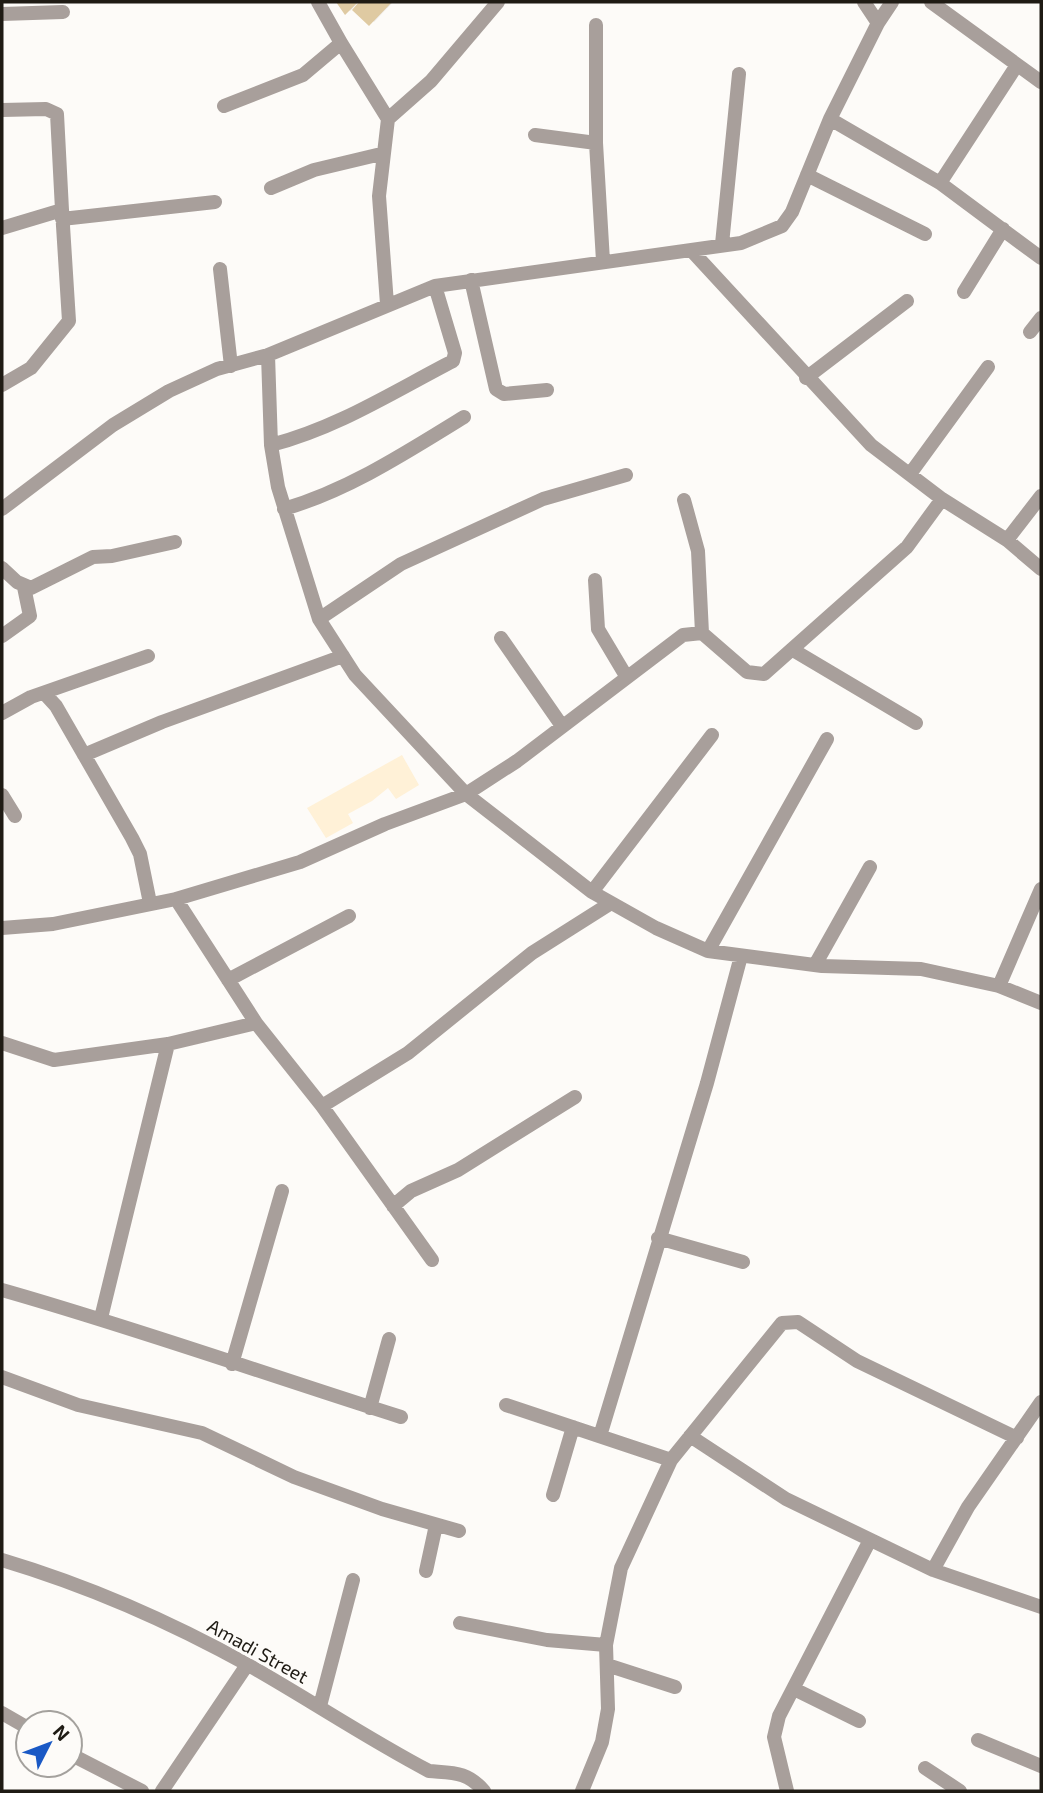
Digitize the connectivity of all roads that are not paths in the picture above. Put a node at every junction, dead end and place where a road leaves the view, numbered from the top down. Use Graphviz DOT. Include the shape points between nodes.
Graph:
graph roads {
  1 [pos="318,2"];
  2 [pos="498,2"];
  3 [pos="864,2"];
  4 [pos="892,2"];
  5 [pos="931,2"];
  6 [pos="64,12"];
  7 [pos="2,14"];
  8 [pos="878,23"];
  9 [pos="596,25"];
  10 [pos="341,43"];
  11 [pos="1017,65"];
  12 [pos="739,74"];
  13 [pos="1041,82"];
  14 [pos="224,106"];
  15 [pos="2,110"];
  16 [pos="388,119"];
  17 [pos="830,119"];
  18 [pos="536,135"];
  19 [pos="596,143"];
  20 [pos="382,154"];
  21 [pos="807,175"];
  22 [pos="940,183"];
  23 [pos="271,188"];
  24 [pos="215,202"];
  25 [pos="62,215"];
  26 [pos="2,228"];
  27 [pos="1003,229"];
  28 [pos="925,233"];
  29 [pos="722,244"];
  30 [pos="691,250"];
  31 [pos="1041,258"];
  32 [pos="603,261"];
  33 [pos="220,269"];
  34 [pos="471,280"];
  35 [pos="435,286"];
  36 [pos="964,292"];
  37 [pos="907,301"];
  38 [pos="387,304"];
  39 [pos="1041,318"];
  40 [pos="1030,332"];
  41 [pos="268,355"];
  42 [pos="231,366"];
  43 [pos="988,368"];
  44 [pos="806,377"];
  45 [pos="2,385"];
  46 [pos="547,390"];
  47 [pos="464,416"];
  48 [pos="271,445"];
  49 [pos="909,474"];
  50 [pos="626,475"];
  51 [pos="1041,496"];
  52 [pos="942,499"];
  53 [pos="684,500"];
  54 [pos="2,509"];
  55 [pos="284,509"];
  56 [pos="1007,540"];
  57 [pos="175,542"];
  58 [pos="2,568"];
  59 [pos="1041,569"];
  60 [pos="594,580"];
  61 [pos="24,587"];
  62 [pos="319,619"];
  63 [pos="702,634"];
  64 [pos="2,636"];
  65 [pos="501,638"];
  66 [pos="793,650"];
  67 [pos="148,656"];
  68 [pos="343,656"];
  69 [pos="626,676"];
  70 [pos="45,694"];
  71 [pos="2,713"];
  72 [pos="916,723"];
  73 [pos="562,726"];
  74 [pos="712,735"];
  75 [pos="827,739"];
  76 [pos="84,755"];
  77 [pos="466,794"];
  78 [pos="2,796"];
  79 [pos="15,816"];
  80 [pos="870,867"];
  81 [pos="1041,889"];
  82 [pos="592,891"];
  83 [pos="176,898"];
  84 [pos="150,903"];
  85 [pos="611,903"];
  86 [pos="349,916"];
  87 [pos="2,928"];
  88 [pos="708,951"];
  89 [pos="741,956"];
  90 [pos="815,965"];
  91 [pos="228,980"];
  92 [pos="999,986"];
  93 [pos="1041,1003"];
  94 [pos="256,1023"];
  95 [pos="2,1043"];
  96 [pos="168,1044"];
  97 [pos="575,1097"];
  98 [pos="322,1106"];
  99 [pos="282,1191"];
  100 [pos="393,1206"];
  101 [pos="659,1238"];
  102 [pos="432,1260"];
  103 [pos="743,1262"];
  104 [pos="2,1290"];
  105 [pos="102,1318"];
  106 [pos="389,1339"];
  107 [pos="232,1364"];
  108 [pos="2,1377"];
  109 [pos="1041,1402"];
  110 [pos="506,1405"];
  111 [pos="370,1408"];
  112 [pos="401,1417"];
  113 [pos="573,1427"];
  114 [pos="600,1436"];
  115 [pos="690,1436"];
  116 [pos="1017,1438"];
  117 [pos="671,1460"];
  118 [pos="553,1495"];
  119 [pos="436,1525"];
  120 [pos="459,1531"];
  121 [pos="870,1540"];
  122 [pos="2,1560"];
  123 [pos="933,1570"];
  124 [pos="426,1571"];
  125 [pos="352,1580"];
  126 [pos="1041,1607"];
  127 [pos="460,1623"];
  128 [pos="606,1645"];
  129 [pos="247,1665"];
  130 [pos="607,1665"];
  131 [pos="675,1687"];
  132 [pos="794,1689"];
  133 [pos="320,1706"];
  134 [pos="859,1721"];
  135 [pos="978,1740"];
  136 [pos="84,1761"];
  137 [pos="1041,1766"];
  138 [pos="925,1768"];
  139 [pos="142,1791"];
  140 [pos="162,1791"];
  141 [pos="484,1791"];
  142 [pos="582,1791"];
  143 [pos="787,1791"];
  144 [pos="960,1791"];
  1 -- 10 [label="street"];
  2 -- 16 [label="street" via="431,81"];
  3 -- 8 [label="street"];
  4 -- 8 [label="street"];
  5 -- 11 [label="street"];
  6 -- 7 [label="street"];
  8 -- 17 [label="street"];
  9 -- 19 [label="street"];
  10 -- 14 [label="street" via="303,75"];
  10 -- 16 [label="street"];
  11 -- 13 [label="street"];
  11 -- 22 [label="street"];
  12 -- 29 [label="street"];
  15 -- 25 [label="street" via="46,109 57,114"];
  16 -- 20 [label="street"];
  17 -- 21 [label="street"];
  17 -- 22 [label="street"];
  18 -- 19 [label="street"];
  19 -- 32 [label="street"];
  20 -- 23 [label="street" via="314,170"];
  20 -- 38 [label="street" via="379,196"];
  21 -- 28 [label="street"];
  21 -- 29 [label="street" via="782,226 757,239"];
  22 -- 27 [label="street"];
  24 -- 25 [label="street"];
  25 -- 26 [label="street"];
  25 -- 45 [label="street" via="69,321 30,368"];
  27 -- 31 [label="street"];
  27 -- 36 [label="street"];
  29 -- 30 [label="street"];
  30 -- 32 [label="street"];
  30 -- 44 [label="street"];
  32 -- 34 [label="street"];
  33 -- 42 [label="street"];
  34 -- 35 [label="street"];
  34 -- 46 [label="street" via="496,389 504,394"];
  35 -- 38 [label="street"];
  35 -- 48 [label="street" via="455,353 453,361 343,420"];
  37 -- 44 [label="street"];
  38 -- 41 [label="street"];
  39 -- 40 [label="street"];
  41 -- 42 [label="street"];
  41 -- 48 [label="street"];
  42 -- 54 [label="street" via="169,391 113,425"];
  43 -- 49 [label="street"];
  44 -- 49 [label="street" via="871,444"];
  47 -- 55 [label="street" via="319,499"];
  48 -- 55 [label="street"];
  49 -- 52 [label="street"];
  50 -- 62 [label="street" via="543,499 401,564"];
  51 -- 56 [label="street"];
  52 -- 56 [label="street"];
  52 -- 66 [label="street" via="906,547"];
  53 -- 63 [label="street" via="698,551"];
  55 -- 62 [label="street"];
  56 -- 59 [label="street"];
  57 -- 61 [label="street" via="93,557 39,585"];
  58 -- 61 [label="street"];
  60 -- 69 [label="street" via="598,629"];
  61 -- 64 [label="street" via="30,616"];
  62 -- 68 [label="street"];
  63 -- 66 [label="street" via="747,672 757,675"];
  63 -- 69 [label="street" via="683,635"];
  65 -- 73 [label="street"];
  66 -- 72 [label="street"];
  67 -- 70 [label="street"];
  68 -- 76 [label="street"];
  68 -- 77 [label="street" via="355,675"];
  69 -- 73 [label="street"];
  70 -- 71 [label="street"];
  70 -- 76 [label="street"];
  73 -- 77 [label="street"];
  74 -- 82 [label="street"];
  75 -- 88 [label="street"];
  76 -- 84 [label="street" via="140,855"];
  77 -- 82 [label="street"];
  77 -- 83 [label="street" via="300,862"];
  78 -- 79 [label="street"];
  80 -- 90 [label="street"];
  81 -- 92 [label="street"];
  82 -- 85 [label="street"];
  83 -- 84 [label="street"];
  83 -- 91 [label="street"];
  84 -- 87 [label="street" via="53,924"];
  85 -- 88 [label="street"];
  85 -- 98 [label="street" via="532,953 408,1053"];
  86 -- 91 [label="street"];
  88 -- 89 [label="street"];
  89 -- 90 [label="street"];
  89 -- 101 [label="street"];
  90 -- 92 [label="street" via="922,969"];
  91 -- 94 [label="street"];
  92 -- 93 [label="street"];
  94 -- 96 [label="street"];
  94 -- 98 [label="street"];
  95 -- 96 [label="street" via="54,1060"];
  96 -- 105 [label="street"];
  97 -- 100 [label="street" via="458,1170 411,1191"];
  98 -- 100 [label="street"];
  99 -- 107 [label="street"];
  100 -- 102 [label="street"];
  101 -- 103 [label="street"];
  101 -- 114 [label="street"];
  104 -- 105 [label="street"];
  105 -- 107 [label="street"];
  106 -- 111 [label="street"];
  107 -- 111 [label="street"];
  108 -- 119 [label="street" via="78,1405 202,1433 294,1477"];
  109 -- 116 [label="street"];
  110 -- 113 [label="street"];
  111 -- 112 [label="street"];
  113 -- 114 [label="street"];
  113 -- 118 [label="street"];
  114 -- 117 [label="street"];
  115 -- 116 [label="street" via="782,1323 791,1321 857,1361"];
  115 -- 117 [label="street"];
  115 -- 121 [label="street" via="786,1499"];
  116 -- 123 [label="street" via="968,1507"];
  117 -- 128 [label="street" via="621,1568"];
  119 -- 120 [label="street"];
  119 -- 124 [label="street"];
  121 -- 123 [label="street"];
  121 -- 132 [label="street"];
  122 -- 129 [label="street, Amadi Street" via="69,1580 143,1611"];
  123 -- 126 [label="street"];
  125 -- 133 [label="street"];
  127 -- 128 [label="street" via="547,1640"];
  128 -- 130 [label="street"];
  129 -- 133 [label="street, Amadi Street"];
  129 -- 140 [label="street"];
  130 -- 131 [label="street"];
  130 -- 142 [label="street" via="608,1709 602,1742"];
  132 -- 134 [label="street"];
  132 -- 143 [label="street" via="774,1737"];
  133 -- 141 [label="street, Amadi Street" via="429,1771 462,1773"];
  135 -- 137 [label="street"];
  136 -- 139 [label="street"];
  138 -- 144 [label="street"];
}
